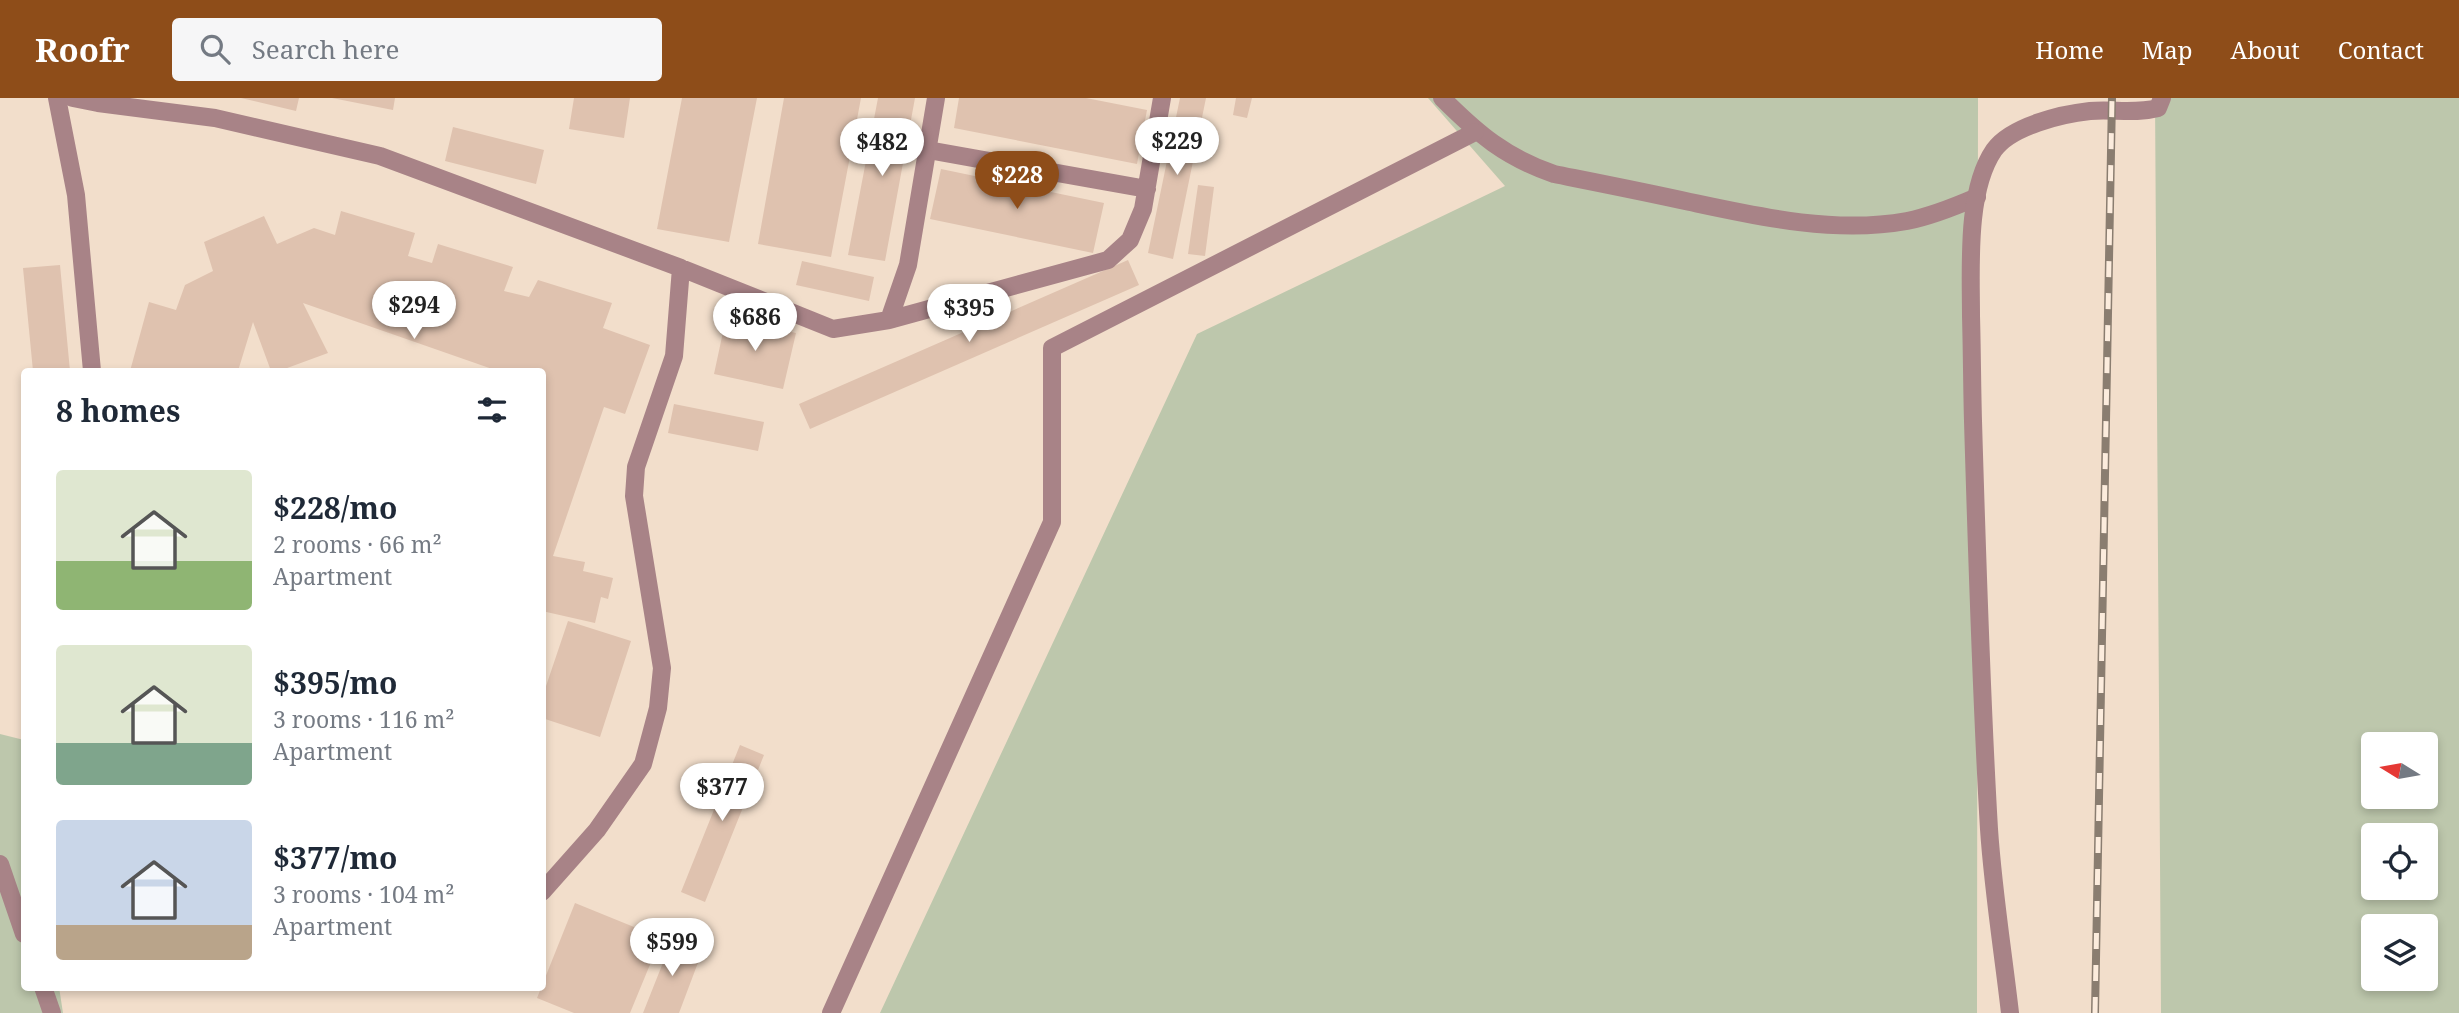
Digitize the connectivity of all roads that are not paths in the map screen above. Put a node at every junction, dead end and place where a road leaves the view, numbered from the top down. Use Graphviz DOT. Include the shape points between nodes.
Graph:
graph roads {
  1 [pos="57,98"];
  2 [pos="73,98"];
  3 [pos="936,98"];
  4 [pos="1162,98"];
  5 [pos="1442,98"];
  6 [pos="2162,98"];
  7 [pos="98,100"];
  8 [pos="1475,132"];
  9 [pos="928,150"];
  10 [pos="1147,189"];
  11 [pos="1977,197"];
  12 [pos="681,268"];
  13 [pos="889,320"];
  14 [pos="92,368"];
  15 [pos="0,864"];
  16 [pos="546,887"];
  17 [pos="21,925"];
  18 [pos="44,991"];
  19 [pos="52,1013"];
  20 [pos="831,1013"];
  21 [pos="2010,1013"];
  1 -- 14 [label="street" via="76,195"];
  2 -- 7 [label="street"];
  3 -- 9 [label="street"];
  4 -- 10 [label="street"];
  5 -- 8 [label="street"];
  6 -- 11 [label="street" via="2158,108 2141,112 2092,111 2051,117 2020,130 1995,148"];
  7 -- 12 [label="street" via="215,118 380,156"];
  8 -- 11 [label="street" via="1528,165 1554,174 1759,216 1864,226 1941,213"];
  8 -- 20 [label="street" via="1052,348 1052,522"];
  9 -- 10 [label="street"];
  9 -- 13 [label="street" via="908,265"];
  10 -- 13 [label="street" via="1130,240 1108,260"];
  11 -- 21 [label="street" via="1971,276 1979,620 1989,832"];
  12 -- 13 [label="street" via="832,329"];
  12 -- 16 [label="street" via="674,356 636,467 634,495 662,668 657,708 643,764 597,830"];
  15 -- 17 [label="street"];
  18 -- 19 [label="street"];
}
